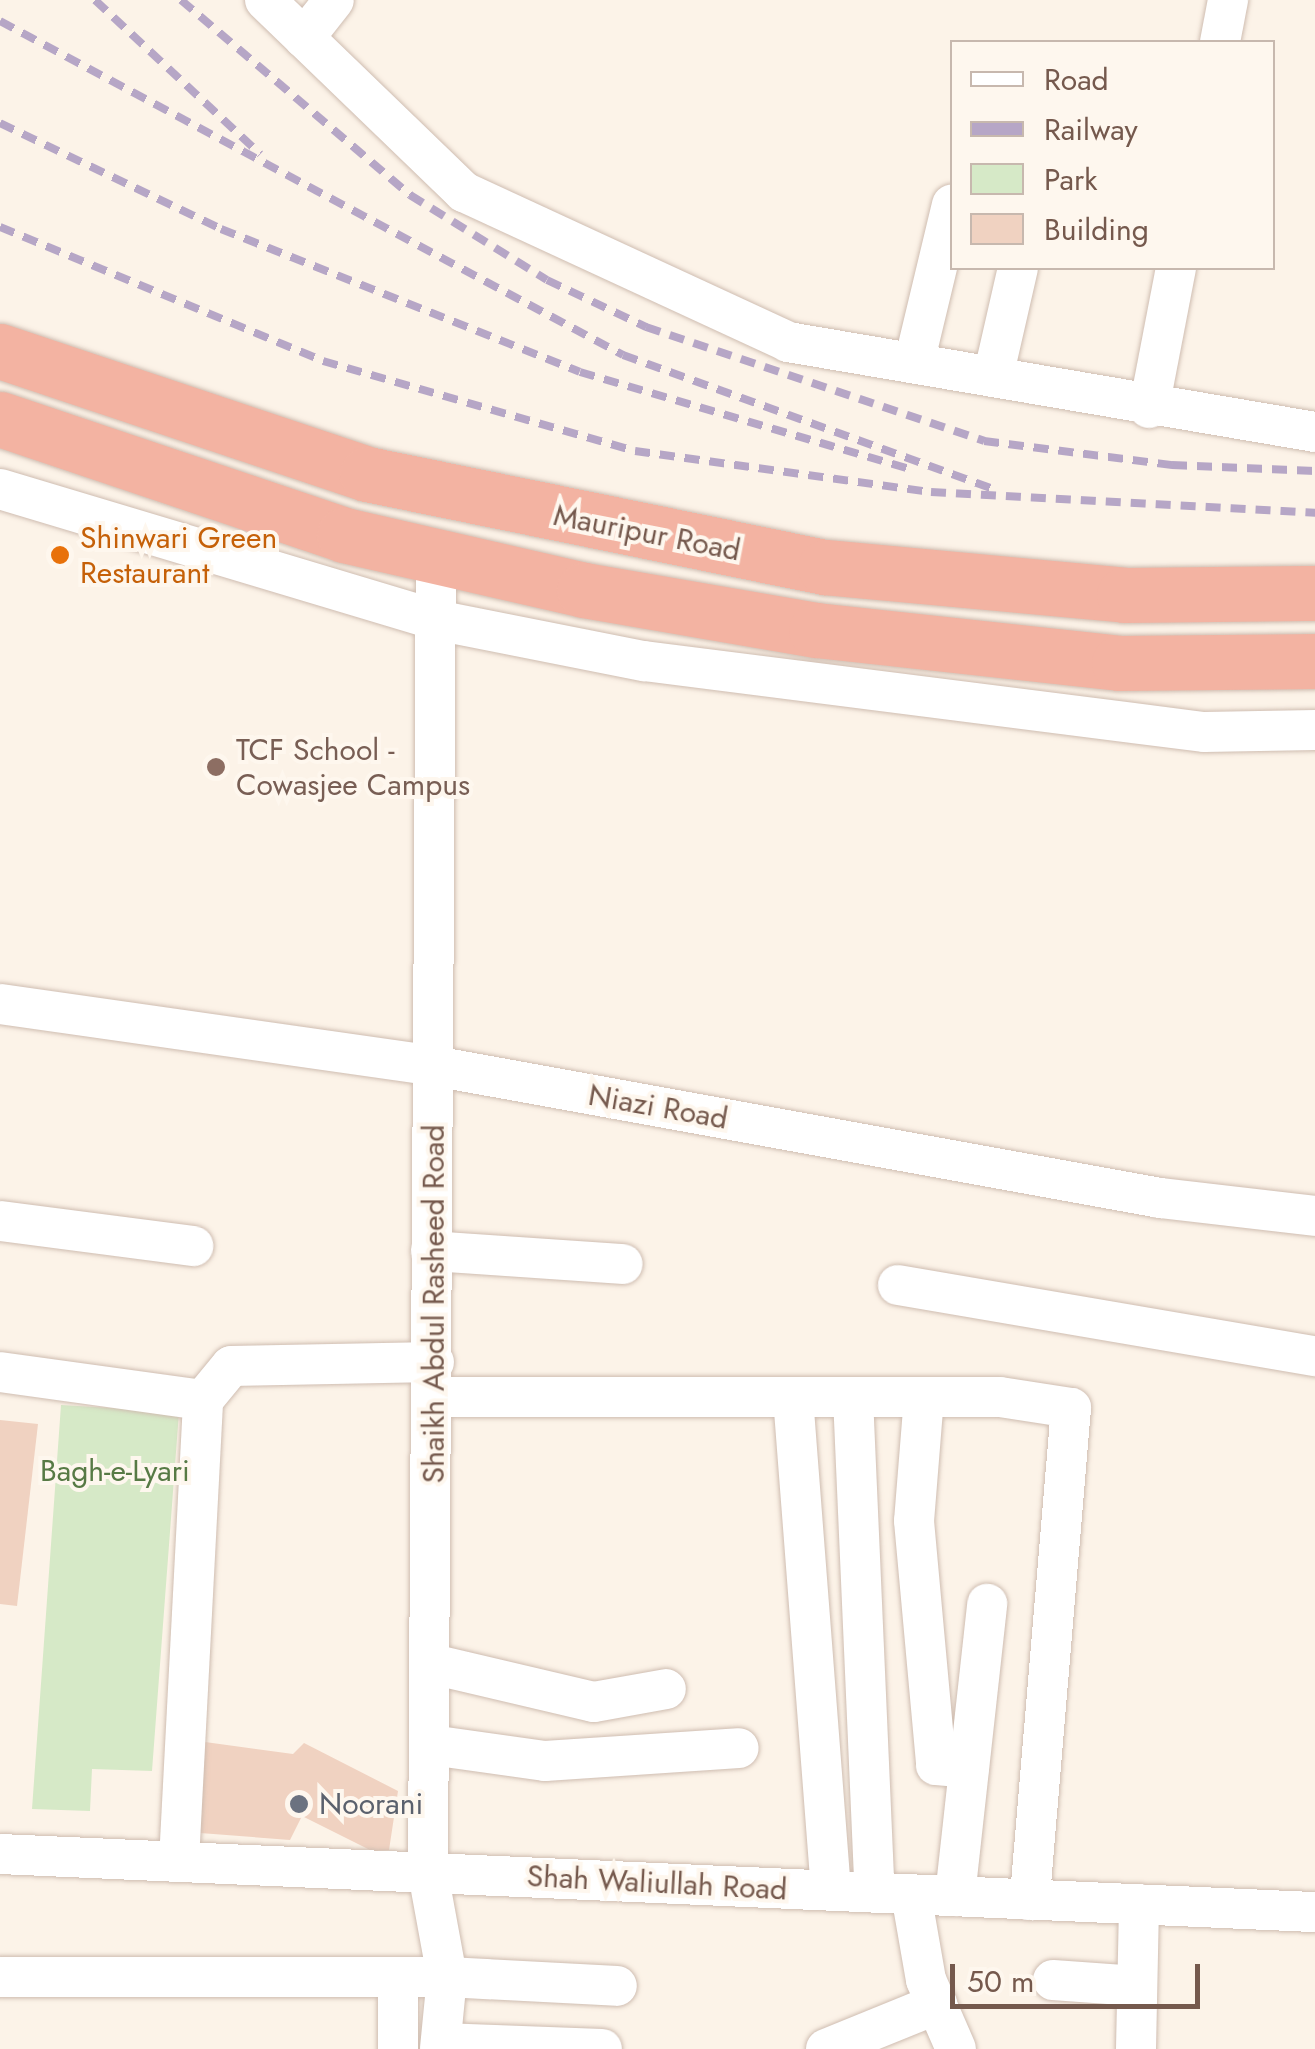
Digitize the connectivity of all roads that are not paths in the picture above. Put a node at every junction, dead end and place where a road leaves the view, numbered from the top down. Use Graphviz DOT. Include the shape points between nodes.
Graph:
graph roads {
  1 [pos="265,0"];
  2 [pos="334,0"];
  3 [pos="1228,0"];
  4 [pos="304,38"];
  5 [pos="1220,40"];
  6 [pos="950,213"];
  7 [pos="1018,270"];
  8 [pos="1176,270"];
  9 [pos="0,350"];
  10 [pos="914,364"];
  11 [pos="993,377"];
  12 [pos="1148,408"];
  13 [pos="0,419"];
  14 [pos="1315,432"];
  15 [pos="0,489"];
  16 [pos="436,556"];
  17 [pos="1315,593"];
  18 [pos="436,620"];
  19 [pos="1315,661"];
  20 [pos="1315,730"];
  21 [pos="0,1004"];
  22 [pos="434,1066"];
  23 [pos="1315,1216"];
  24 [pos="0,1221"];
  25 [pos="193,1246"];
  26 [pos="430,1251"];
  27 [pos="623,1264"];
  28 [pos="898,1285"];
  29 [pos="1315,1356"];
  30 [pos="0,1372"];
  31 [pos="435,1379"];
  32 [pos="793,1397"];
  33 [pos="853,1397"];
  34 [pos="924,1397"];
  35 [pos="202,1400"];
  36 [pos="987,1604"];
  37 [pos="432,1664"];
  38 [pos="666,1689"];
  39 [pos="430,1745"];
  40 [pos="739,1748"];
  41 [pos="969,1768"];
  42 [pos="0,1854"];
  43 [pos="179,1860"];
  44 [pos="428,1873"];
  45 [pos="831,1891"];
  46 [pos="893,1893"];
  47 [pos="955,1896"];
  48 [pos="1030,1900"];
  49 [pos="1139,1904"];
  50 [pos="1315,1912"];
  51 [pos="0,1977"];
  52 [pos="398,1977"];
  53 [pos="448,1977"];
  54 [pos="1053,1980"];
  55 [pos="618,1986"];
  56 [pos="1138,1986"];
  57 [pos="937,2004"];
  58 [pos="440,2046"];
  59 [pos="398,2049"];
  60 [pos="602,2049"];
  61 [pos="826,2049"];
  62 [pos="956,2049"];
  63 [pos="1136,2049"];
  1 -- 4 [label="street"];
  2 -- 4 [label="street"];
  3 -- 5 [label="street"];
  4 -- 10 [label="street" via="464,192 788,342"];
  6 -- 10 [label="street"];
  7 -- 11 [label="street"];
  8 -- 12 [label="street"];
  9 -- 17 [label="highway, Mauripur Road" via="367,474 825,567 1124,595"];
  10 -- 11 [label="street"];
  11 -- 12 [label="street"];
  12 -- 14 [label="street"];
  13 -- 16 [label="highway" via="344,535"];
  15 -- 18 [label="street"];
  16 -- 18 [label="street, Shaikh Abdul Rasheed Road"];
  16 -- 19 [label="highway" via="816,630 1119,663"];
  18 -- 20 [label="street" via="644,661 938,704 1204,732"];
  18 -- 22 [label="street, Shaikh Abdul Rasheed Road"];
  21 -- 22 [label="street, Niazi Road"];
  22 -- 23 [label="street, Niazi Road" via="1160,1198"];
  22 -- 26 [label="street, Shaikh Abdul Rasheed Road"];
  24 -- 25 [label="street"];
  26 -- 27 [label="street"];
  26 -- 31 [label="street, Shaikh Abdul Rasheed Road"];
  28 -- 29 [label="street"];
  30 -- 35 [label="street"];
  31 -- 32 [label="street"];
  31 -- 35 [label="street" via="231,1366"];
  31 -- 37 [label="street, Shaikh Abdul Rasheed Road"];
  32 -- 33 [label="street"];
  32 -- 45 [label="street"];
  33 -- 34 [label="street"];
  33 -- 46 [label="street"];
  34 -- 41 [label="street" via="914,1521 936,1765"];
  34 -- 48 [label="street" via="1071,1408"];
  35 -- 43 [label="street"];
  36 -- 41 [label="street"];
  37 -- 38 [label="street" via="594,1702"];
  37 -- 39 [label="street, Shaikh Abdul Rasheed Road"];
  39 -- 40 [label="street" via="544,1761"];
  39 -- 44 [label="street, Shaikh Abdul Rasheed Road"];
  41 -- 47 [label="street"];
  42 -- 43 [label="street, Shah Waliullah Road"];
  43 -- 44 [label="street, Shah Waliullah Road"];
  44 -- 45 [label="street, Shah Waliullah Road"];
  44 -- 53 [label="street, Shaikh Abdul Rasheed Road"];
  45 -- 46 [label="street, Shah Waliullah Road"];
  46 -- 47 [label="street, Shah Waliullah Road"];
  46 -- 57 [label="street"];
  47 -- 48 [label="street, Shah Waliullah Road"];
  48 -- 49 [label="street, Shah Waliullah Road"];
  49 -- 50 [label="street, Shah Waliullah Road"];
  49 -- 56 [label="street"];
  51 -- 52 [label="street"];
  52 -- 53 [label="street"];
  52 -- 59 [label="street"];
  53 -- 55 [label="street"];
  53 -- 58 [label="street, Shaikh Abdul Rasheed Road"];
  54 -- 56 [label="street"];
  56 -- 63 [label="street"];
  57 -- 61 [label="street"];
  57 -- 62 [label="street"];
  58 -- 60 [label="street"];
}
